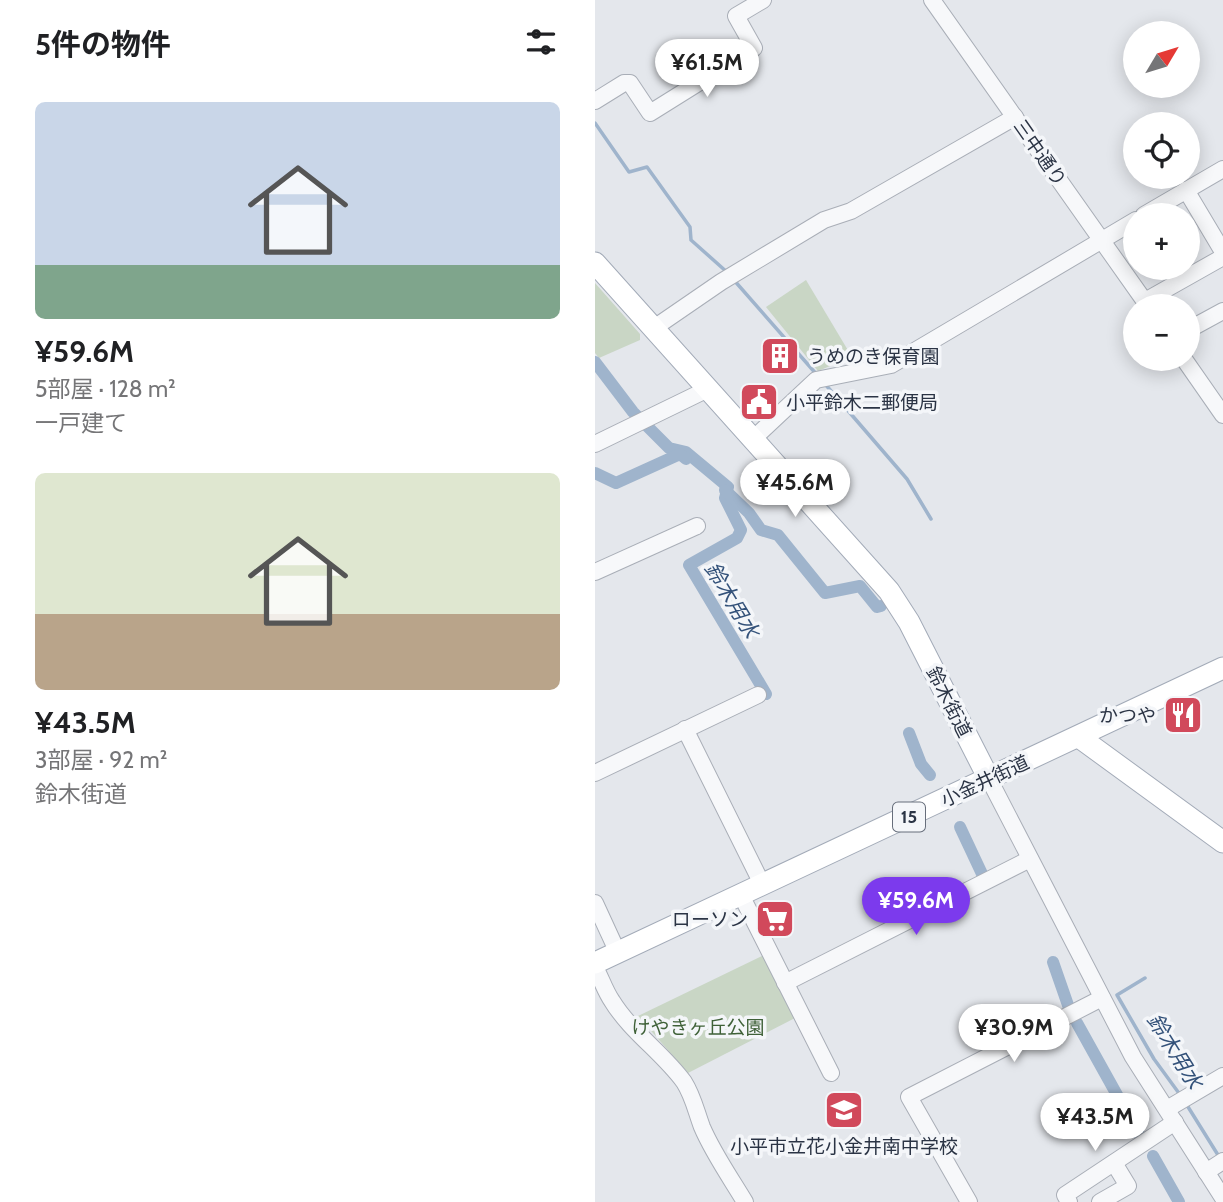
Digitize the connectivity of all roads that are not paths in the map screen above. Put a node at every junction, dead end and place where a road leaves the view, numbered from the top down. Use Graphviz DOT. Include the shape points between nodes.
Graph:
graph roads {
  1 [pos="763,0"];
  2 [pos="932,0"];
  3 [pos="595,101"];
  4 [pos="1015,117"];
  5 [pos="1223,169"];
  6 [pos="1187,190"];
  7 [pos="1165,203"];
  8 [pos="1123,228"];
  9 [pos="1102,241"];
  10 [pos="1223,254"];
  11 [pos="595,263"];
  12 [pos="1140,294"];
  13 [pos="1162,294"];
  14 [pos="1223,311"];
  15 [pos="1200,323"];
  16 [pos="654,328"];
  17 [pos="1192,371"];
  18 [pos="708,388"];
  19 [pos="1223,415"];
  20 [pos="753,439"];
  21 [pos="595,444"];
  22 [pos="697,526"];
  23 [pos="595,572"];
  24 [pos="1223,668"];
  25 [pos="758,695"];
  26 [pos="685,729"];
  27 [pos="1079,737"];
  28 [pos="595,774"];
  29 [pos="989,779"];
  30 [pos="1223,842"];
  31 [pos="1030,859"];
  32 [pos="762,886"];
  33 [pos="741,895"];
  34 [pos="595,903"];
  35 [pos="618,953"];
  36 [pos="595,965"];
  37 [pos="785,983"];
  38 [pos="1102,998"];
  39 [pos="831,1073"];
  40 [pos="1223,1076"];
  41 [pos="1177,1107"];
  42 [pos="1223,1161"];
  43 [pos="1114,1163"];
  44 [pos="1206,1172"];
  45 [pos="1223,1198"];
  46 [pos="1063,1200"];
  47 [pos="745,1202"];
  48 [pos="969,1202"];
  49 [pos="1100,1202"];
  1 -- 3 [label="street" via="736,16 754,48 650,113 630,83"];
  2 -- 4 [label="street, 三中通り"];
  4 -- 9 [label="street, 三中通り"];
  4 -- 16 [label="street" via="851,211 824,220"];
  5 -- 6 [label="street"];
  6 -- 7 [label="street"];
  6 -- 10 [label="street"];
  8 -- 9 [label="street"];
  9 -- 12 [label="street, 三中通り"];
  9 -- 20 [label="street" via="891,365 816,380"];
  10 -- 13 [label="street"];
  11 -- 16 [label="main road, 鈴木街道"];
  14 -- 15 [label="street"];
  16 -- 18 [label="main road, 鈴木街道"];
  17 -- 19 [label="street"];
  18 -- 20 [label="main road, 鈴木街道"];
  18 -- 21 [label="street"];
  20 -- 29 [label="main road, 鈴木街道" via="899,604"];
  22 -- 23 [label="street"];
  24 -- 27 [label="main road, 小金井街道 / 15"];
  25 -- 26 [label="street"];
  26 -- 28 [label="street"];
  26 -- 32 [label="street"];
  27 -- 29 [label="main road, 小金井街道 / 15"];
  27 -- 30 [label="main road"];
  29 -- 31 [label="street, 鈴木街道"];
  29 -- 32 [label="main road, 小金井街道 / 15"];
  31 -- 37 [label="street"];
  31 -- 38 [label="street, 鈴木街道"];
  32 -- 33 [label="main road, 小金井街道 / 15"];
  33 -- 35 [label="main road, 小金井街道 / 15"];
  33 -- 37 [label="street"];
  34 -- 35 [label="street"];
  35 -- 36 [label="main road, 小金井街道 / 15"];
  36 -- 47 [label="street" via="612,1002 685,1085 711,1144"];
  37 -- 39 [label="street"];
  38 -- 41 [label="street, 鈴木街道" via="1133,1057"];
  38 -- 48 [label="street" via="909,1097"];
  40 -- 41 [label="street"];
  41 -- 43 [label="street"];
  41 -- 44 [label="street, 鈴木街道"];
  42 -- 44 [label="street"];
  43 -- 46 [label="street"];
  43 -- 49 [label="street" via="1128,1186"];
  44 -- 45 [label="street, 鈴木街道"];
}
